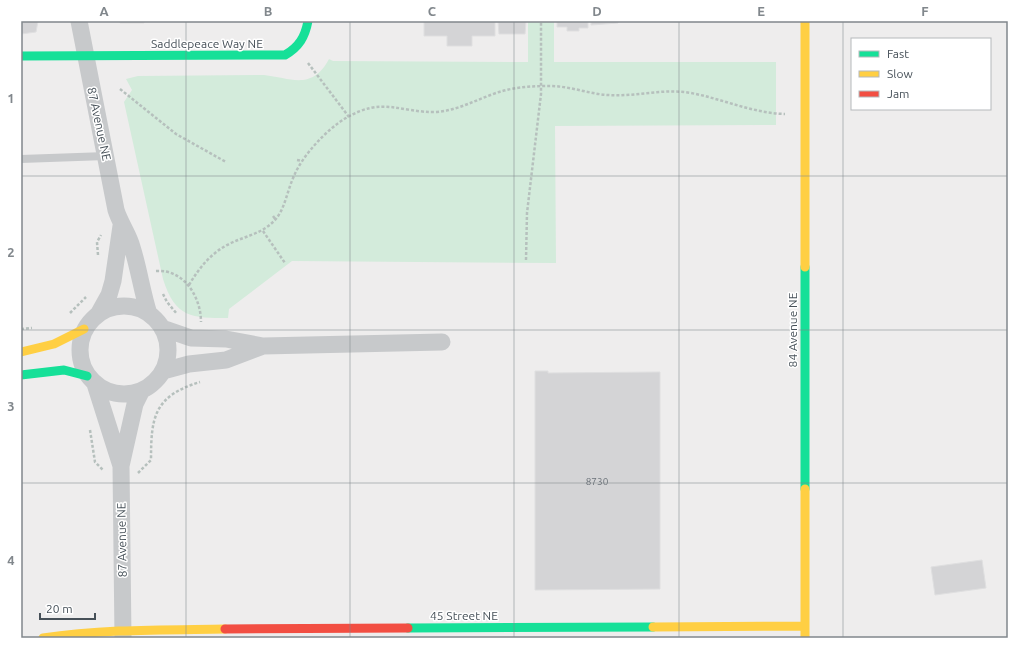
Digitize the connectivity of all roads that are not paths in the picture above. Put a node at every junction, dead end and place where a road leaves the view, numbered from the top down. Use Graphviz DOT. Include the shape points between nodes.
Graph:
graph roads {
  1 [pos="79,21"];
  2 [pos="308,21"];
  3 [pos="805,21"];
  4 [pos="21,56"];
  5 [pos="85,56"];
  6 [pos="106,156"];
  7 [pos="21,159"];
  8 [pos="121,226"];
  9 [pos="99,313"];
  10 [pos="149,314"];
  11 [pos="162,328"];
  12 [pos="84,329"];
  13 [pos="442,342"];
  14 [pos="263,346"];
  15 [pos="21,352"];
  16 [pos="163,372"];
  17 [pos="21,376"];
  18 [pos="91,380"];
  19 [pos="141,392"];
  20 [pos="121,466"];
  21 [pos="805,626"];
  22 [pos="559,633"];
  23 [pos="123,634"];
  24 [pos="43,638"];
  25 [pos="805,638"];
  1 -- 5 [label="street, 87 Avenue NE"];
  2 -- 5 [label="street, Saddlepeace Way NE" via="301,44 285,55"];
  3 -- 21 [label="street, 84 Avenue NE"];
  4 -- 5 [label="street, Saddlepeace Way NE"];
  5 -- 6 [label="street, 87 Avenue NE"];
  6 -- 7 [label="lane"];
  6 -- 8 [label="street, 87 Avenue NE"];
  8 -- 9 [label="street, 87 Avenue NE" via="113,281"];
  8 -- 10 [label="street, 87 Avenue NE" via="132,246"];
  9 -- 10 [label="street" via="119,306 135,307"];
  9 -- 12 [label="street"];
  10 -- 11 [label="street"];
  11 -- 14 [label="street" via="191,338 226,339"];
  11 -- 16 [label="street" via="168,350"];
  12 -- 15 [label="street" via="65,340"];
  12 -- 18 [label="street" via="79,353 82,365"];
  13 -- 14 [label="street"];
  14 -- 16 [label="street" via="226,360 189,364"];
  16 -- 19 [label="street"];
  17 -- 18 [label="street" via="64,370"];
  18 -- 19 [label="street" via="105,391 117,394"];
  18 -- 20 [label="street, 87 Avenue NE"];
  19 -- 20 [label="street, 87 Avenue NE" via="134,404"];
  20 -- 23 [label="street, 87 Avenue NE"];
  21 -- 22 [label="street, 45 Street NE"];
  21 -- 25 [label="street, 84 Avenue NE"];
  22 -- 23 [label="street, 45 Street NE"];
  23 -- 24 [label="street, 45 Street NE" via="75,633"];
}
